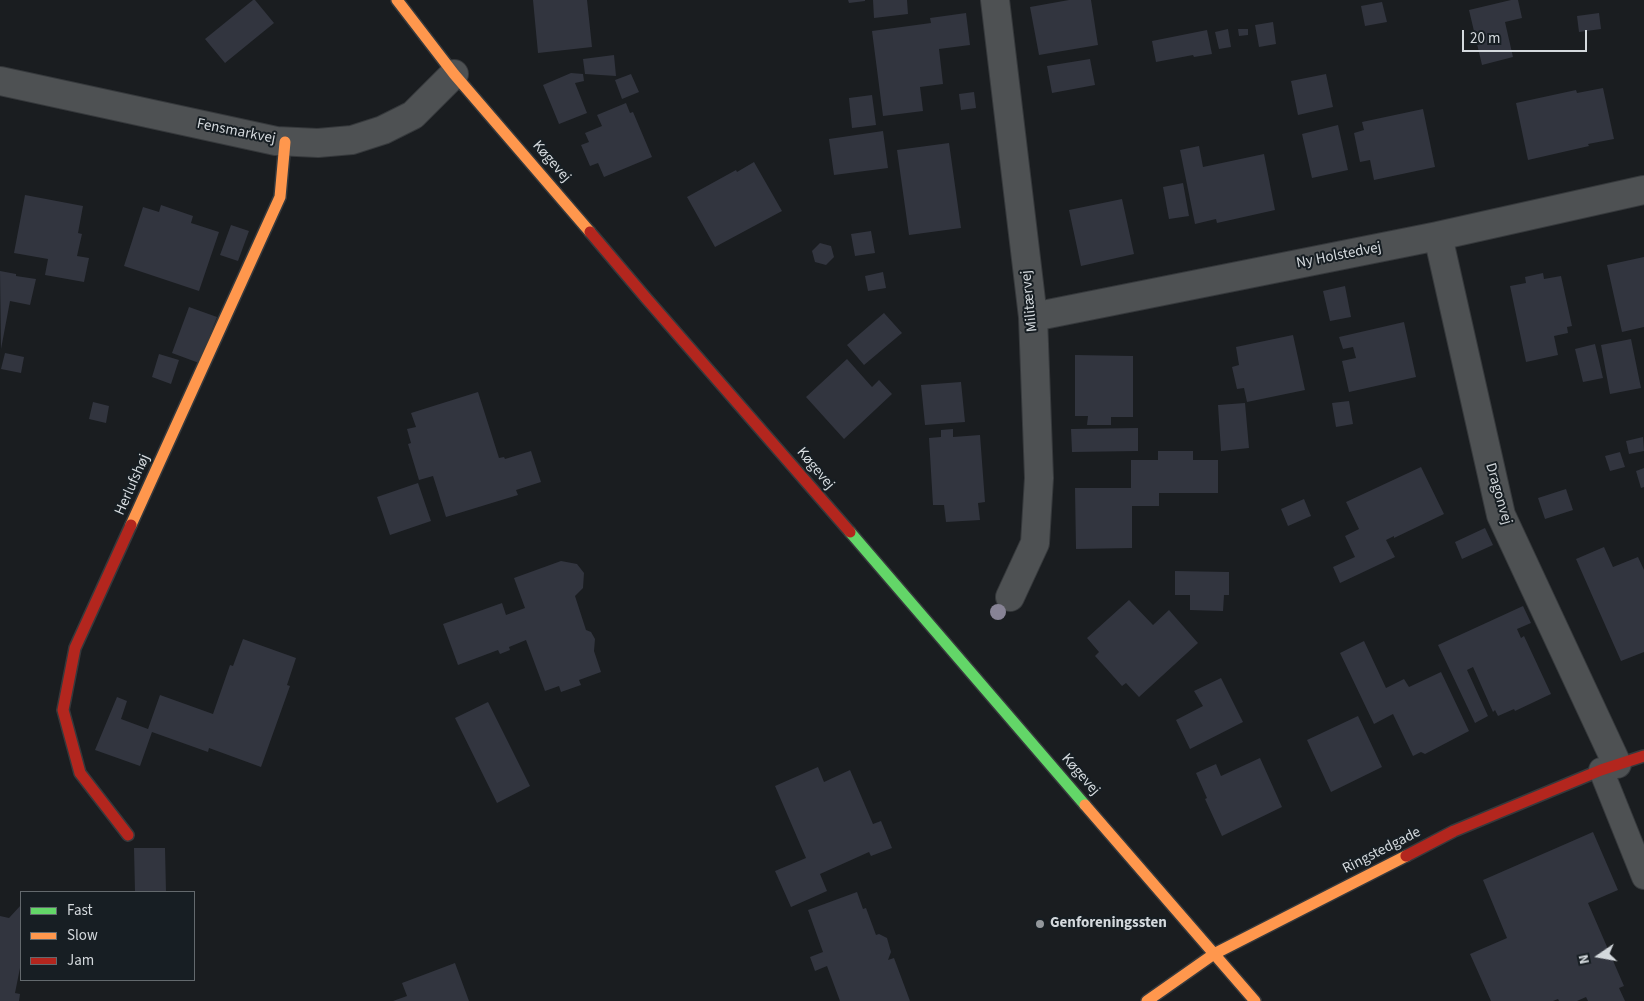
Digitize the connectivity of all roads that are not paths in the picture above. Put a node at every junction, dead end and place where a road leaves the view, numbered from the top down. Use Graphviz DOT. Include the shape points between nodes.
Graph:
graph roads {
  1 [pos="397,0"];
  2 [pos="995,0"];
  3 [pos="454,74"];
  4 [pos="0,81"];
  5 [pos="285,142"];
  6 [pos="1644,190"];
  7 [pos="1438,236"];
  8 [pos="1032,317"];
  9 [pos="1010,597"];
  10 [pos="1644,756"];
  11 [pos="1609,767"];
  12 [pos="128,835"];
  13 [pos="1644,877"];
  14 [pos="1214,954"];
  15 [pos="1147,1001"];
  16 [pos="1255,1001"];
  1 -- 3 [label="street, Køgevej"];
  2 -- 8 [label="street, Militærvej"];
  3 -- 5 [label="street, Fensmarkvej" via="413,115 383,130 352,140"];
  3 -- 14 [label="street, Køgevej"];
  4 -- 5 [label="street, Fensmarkvej"];
  5 -- 12 [label="street, Herlufshøj" via="280,197 76,648 63,710 80,774"];
  6 -- 7 [label="street, Ny Holstedvej"];
  7 -- 8 [label="street, Ny Holstedvej"];
  7 -- 11 [label="street, Dragonvej" via="1501,514"];
  8 -- 9 [label="street, Militærvej" via="1039,478 1035,542"];
  10 -- 11 [label="street, Ringstedgade"];
  11 -- 13 [label="lane"];
  11 -- 14 [label="street, Ringstedgade" via="1454,831"];
  14 -- 15 [label="street, Ringstedgade"];
  14 -- 16 [label="street, Køgevej"];
}
